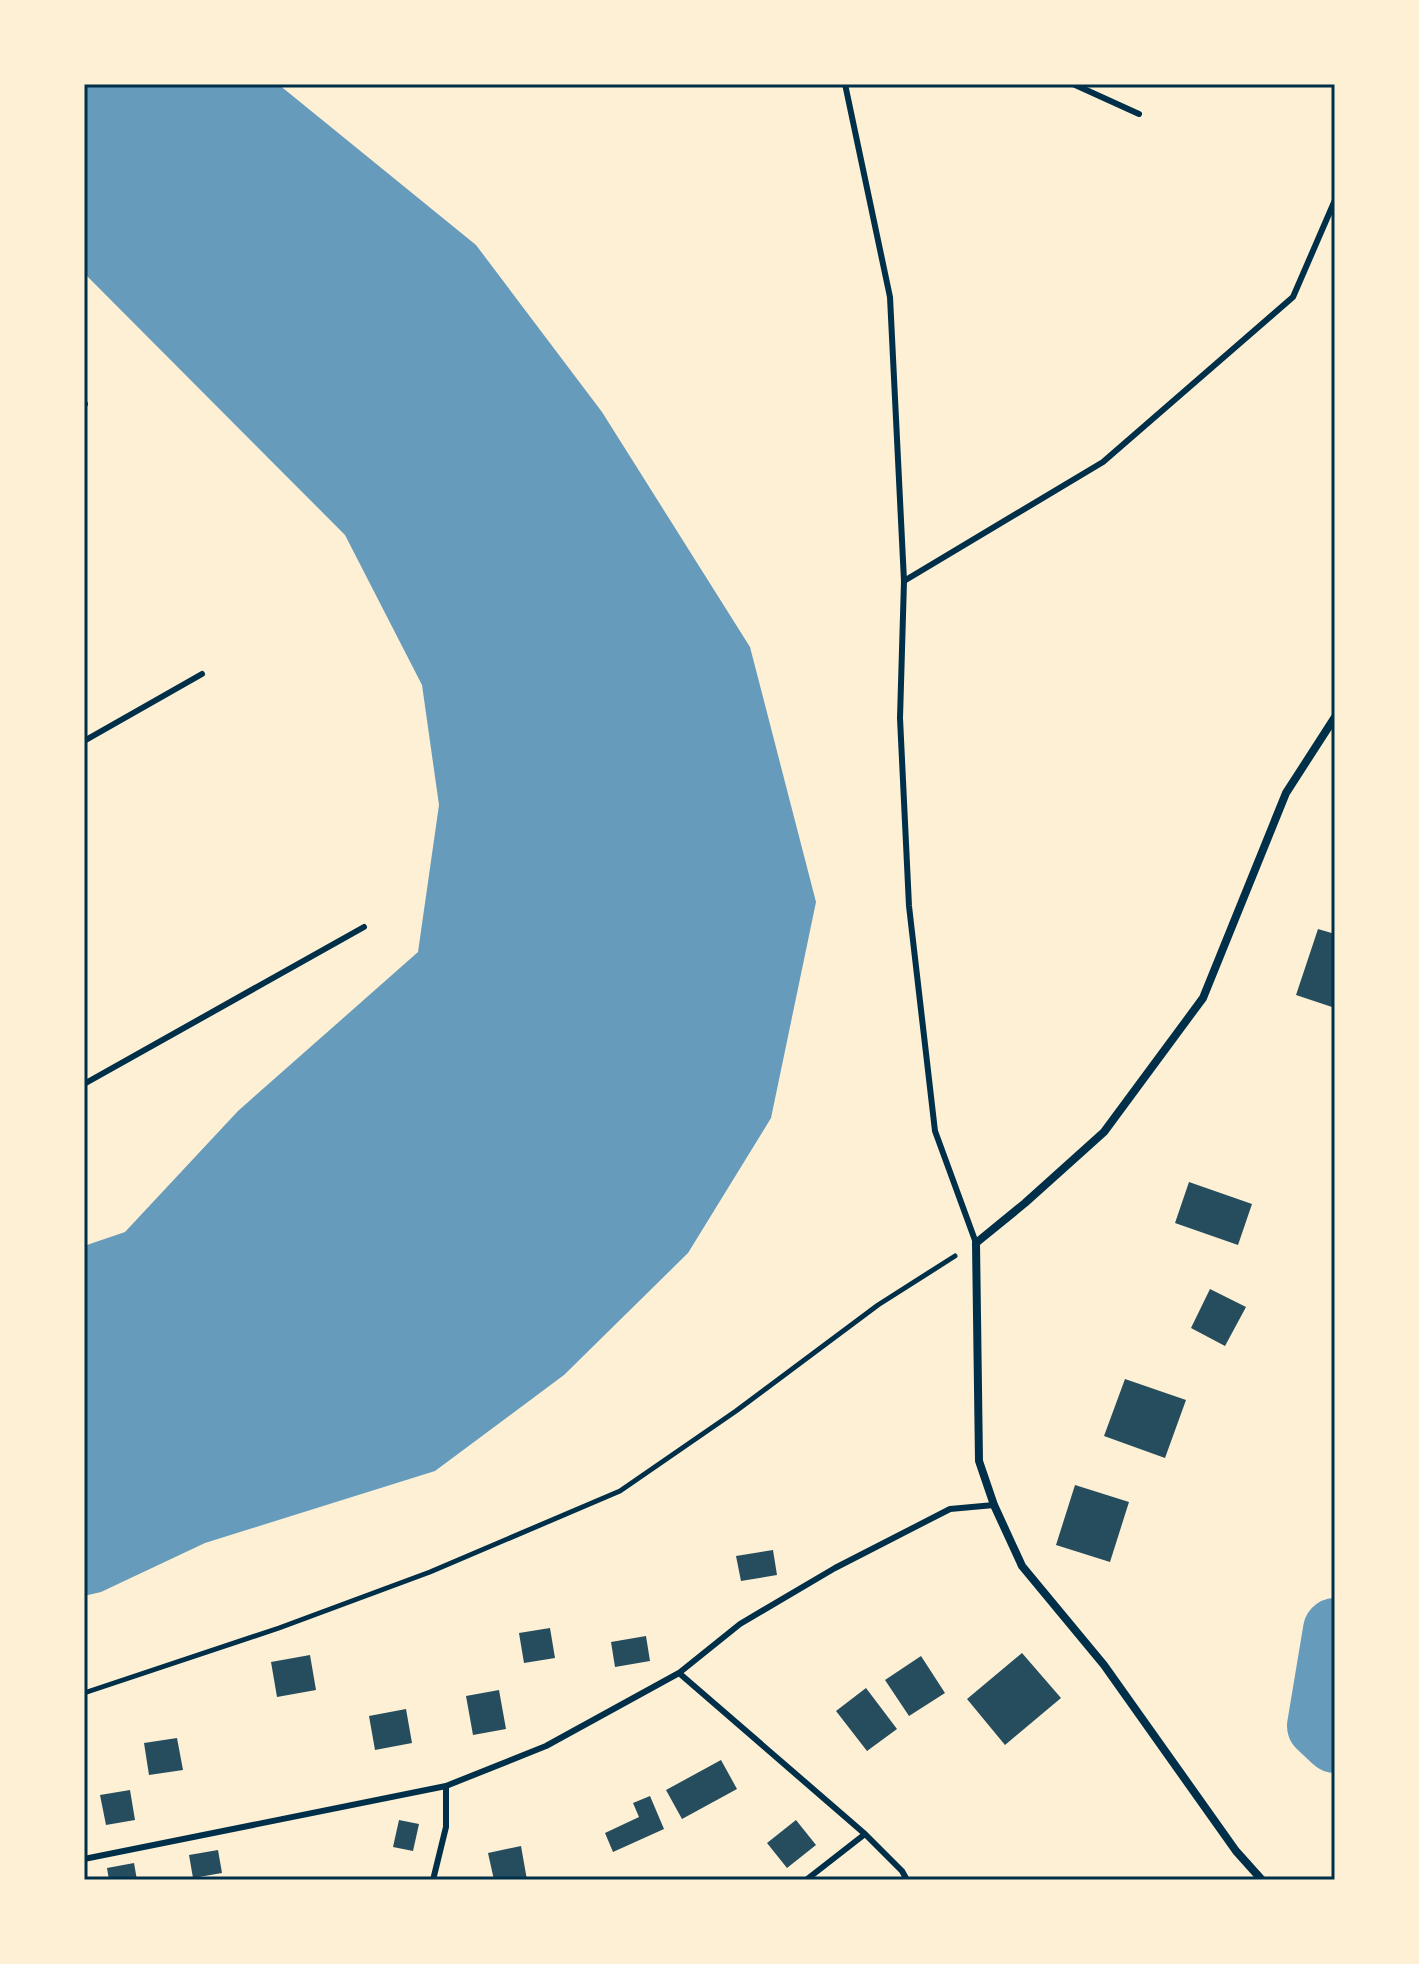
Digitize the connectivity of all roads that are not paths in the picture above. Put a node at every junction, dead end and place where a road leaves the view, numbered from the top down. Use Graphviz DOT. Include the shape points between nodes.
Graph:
graph roads {
  1 [pos="845,84"];
  2 [pos="1073,84"];
  3 [pos="1139,114"];
  4 [pos="1335,200"];
  5 [pos="904,581"];
  6 [pos="202,674"];
  7 [pos="1335,717"];
  8 [pos="84,741"];
  9 [pos="364,927"];
  10 [pos="84,1084"];
  11 [pos="976,1243"];
  12 [pos="994,1505"];
  13 [pos="679,1673"];
  14 [pos="446,1786"];
  15 [pos="865,1834"];
  16 [pos="84,1859"];
  17 [pos="433,1880"];
  18 [pos="806,1880"];
  19 [pos="907,1880"];
  20 [pos="1262,1880"];
  1 -- 5 [label="lane" via="890,297"];
  2 -- 3 [label="lane"];
  4 -- 5 [label="lane" via="1293,297 1103,462"];
  5 -- 11 [label="lane" via="900,718 909,906 935,1131"];
  6 -- 8 [label="lane"];
  7 -- 11 [label="street" via="1286,793 1203,998 1104,1132"];
  9 -- 10 [label="lane"];
  11 -- 12 [label="street" via="979,1461"];
  12 -- 13 [label="lane" via="950,1509 835,1568 740,1624"];
  12 -- 20 [label="street" via="1022,1566 1104,1665"];
  13 -- 14 [label="lane" via="546,1746"];
  13 -- 15 [label="lane"];
  14 -- 16 [label="lane"];
  14 -- 17 [label="lane" via="446,1827"];
  15 -- 18 [label="lane"];
  15 -- 19 [label="lane"];
}
